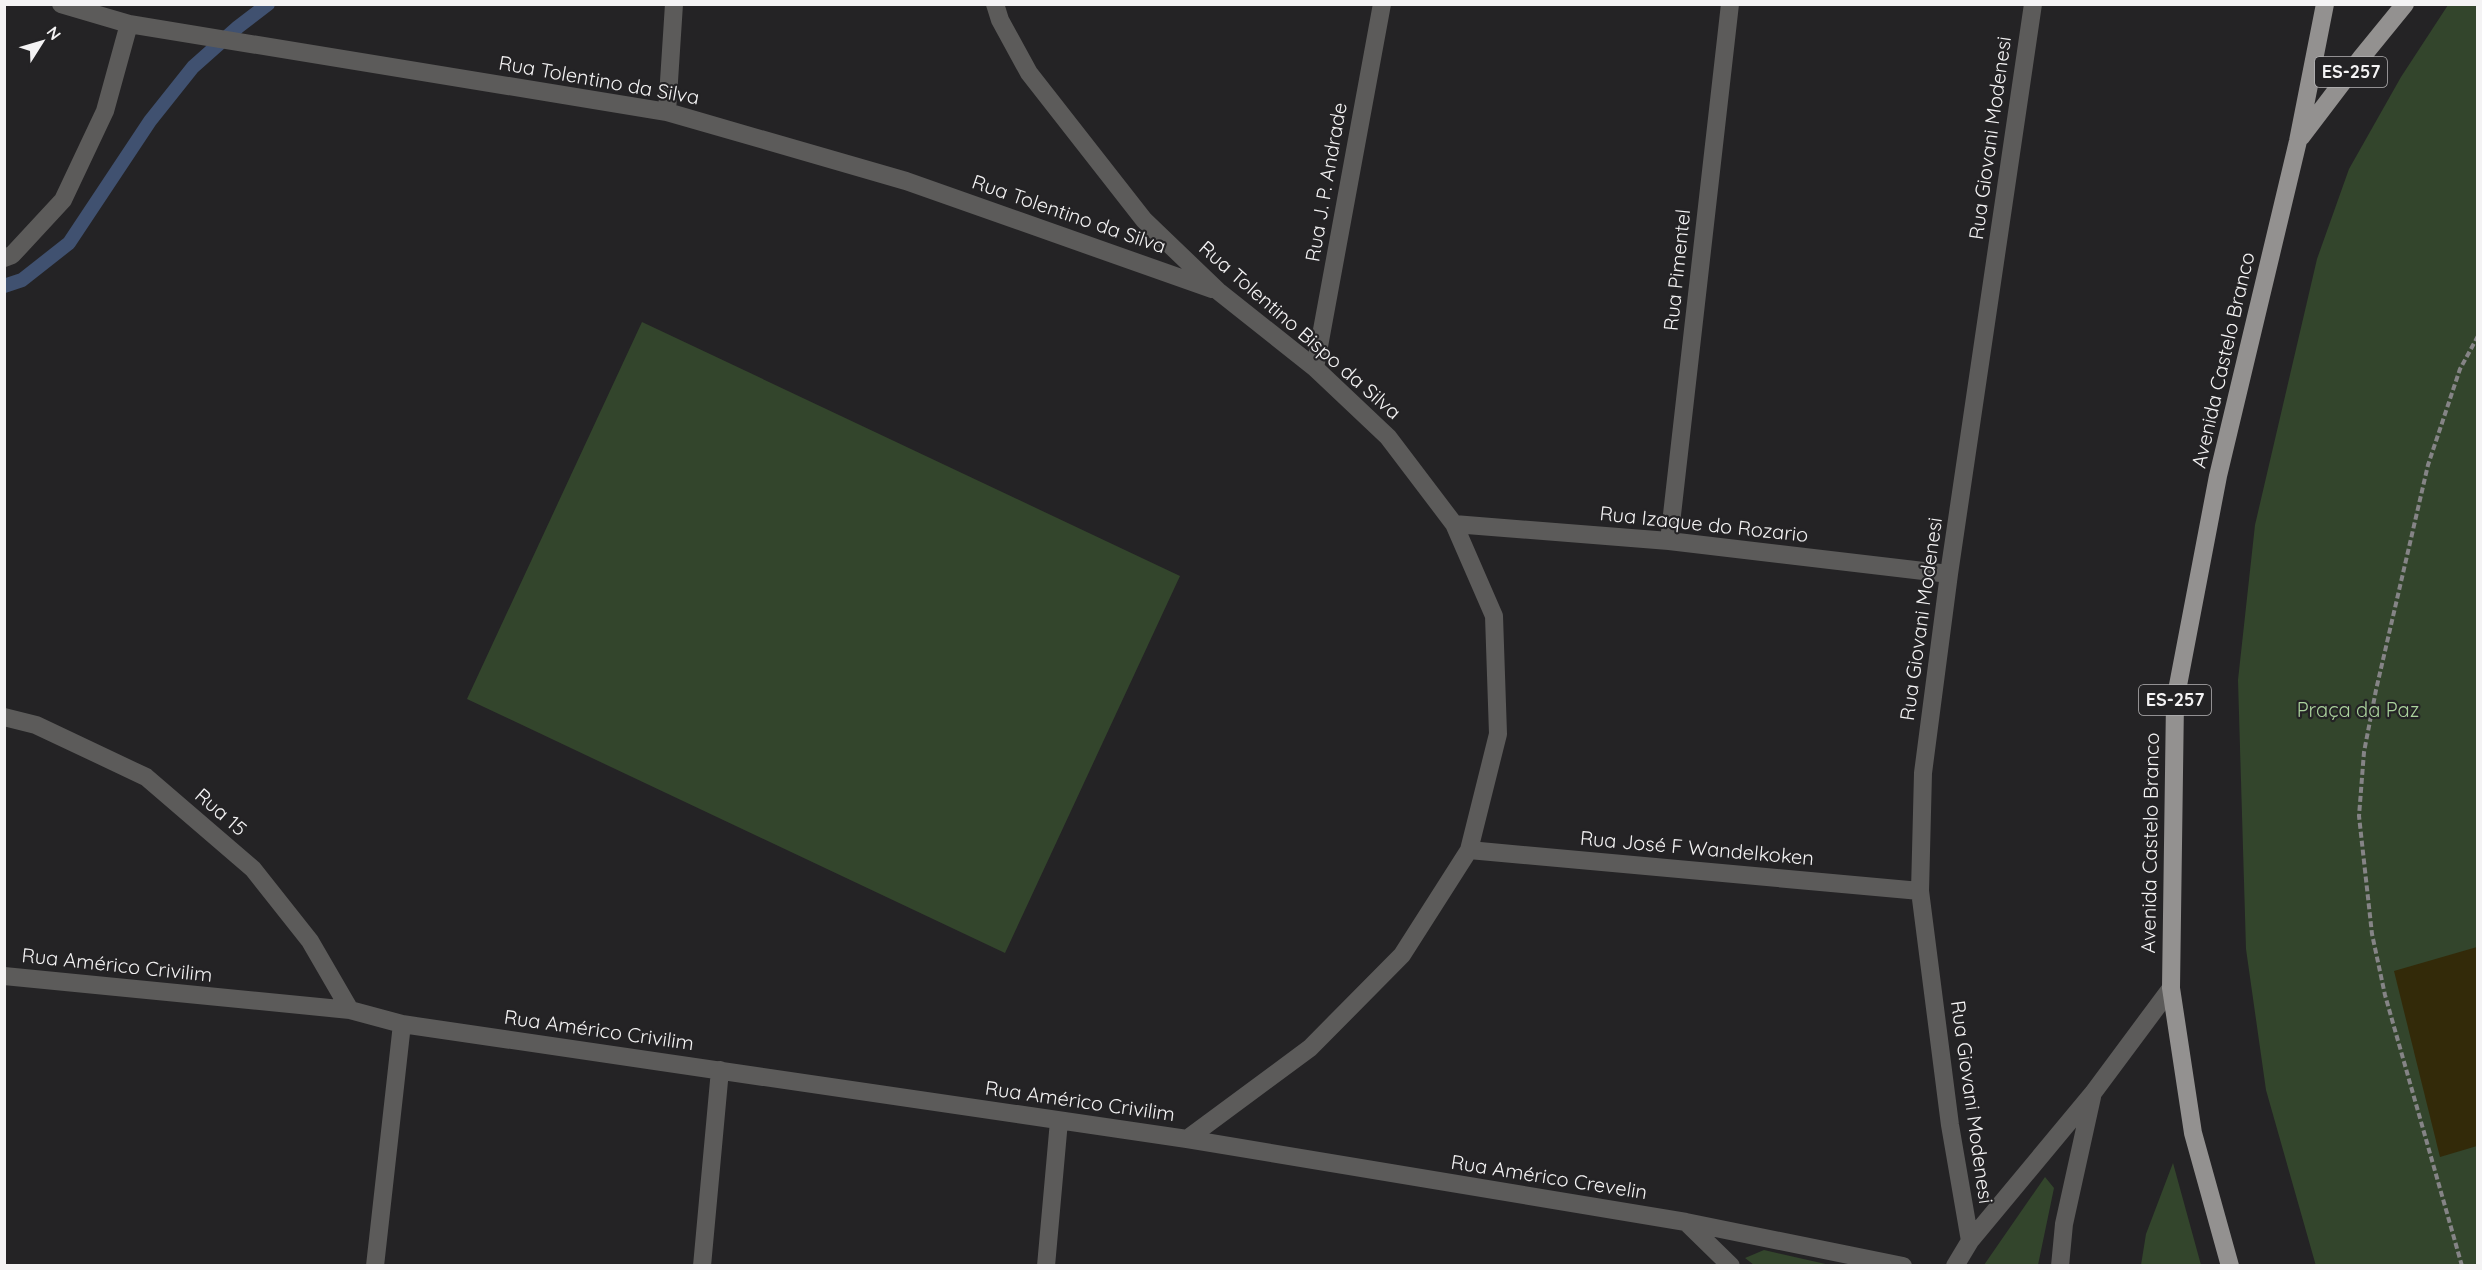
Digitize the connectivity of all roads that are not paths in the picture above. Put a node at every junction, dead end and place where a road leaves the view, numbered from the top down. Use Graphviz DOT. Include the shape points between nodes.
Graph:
graph roads {
  1 [pos="61,4"];
  2 [pos="674,4"];
  3 [pos="995,4"];
  4 [pos="1382,4"];
  5 [pos="1730,4"];
  6 [pos="2033,4"];
  7 [pos="2325,4"];
  8 [pos="2405,4"];
  9 [pos="90,8"];
  10 [pos="129,24"];
  11 [pos="667,112"];
  12 [pos="2298,141"];
  13 [pos="4,258"];
  14 [pos="1218,291"];
  15 [pos="1315,368"];
  16 [pos="1454,524"];
  17 [pos="1669,541"];
  18 [pos="1949,573"];
  19 [pos="4,717"];
  20 [pos="1469,850"];
  21 [pos="1920,891"];
  22 [pos="4,976"];
  23 [pos="2171,988"];
  24 [pos="350,1010"];
  25 [pos="402,1024"];
  26 [pos="720,1070"];
  27 [pos="2093,1093"];
  28 [pos="1059,1121"];
  29 [pos="1187,1139"];
  30 [pos="1686,1222"];
  31 [pos="1970,1242"];
  32 [pos="375,1266"];
  33 [pos="702,1266"];
  34 [pos="1046,1266"];
  35 [pos="1731,1266"];
  36 [pos="1903,1266"];
  37 [pos="1955,1266"];
  38 [pos="2060,1266"];
  39 [pos="2230,1266"];
  1 -- 9 [label="street, Rua Tolentino da Silva"];
  2 -- 11 [label="street"];
  3 -- 14 [label="street, Rua Tolentino Bispo da Silva" via="1029,73 1144,220"];
  4 -- 15 [label="street, Rua J. P. Andrade"];
  5 -- 17 [label="street, Rua Pimentel"];
  6 -- 18 [label="street, Rua Giovani Modenesi"];
  7 -- 12 [label="main road, Avenida Castelo Branco / ES-257"];
  8 -- 12 [label="main road, Avenida Castelo Branco / ES-257"];
  9 -- 10 [label="street, Rua Tolentino da Silva"];
  10 -- 11 [label="street, Rua Tolentino da Silva"];
  10 -- 13 [label="street" via="105,111 63,200 12,255"];
  11 -- 14 [label="street, Rua Tolentino da Silva" via="906,181"];
  12 -- 23 [label="main road, Avenida Castelo Branco / ES-257" via="2218,476 2175,701"];
  14 -- 15 [label="street, Rua Tolentino Bispo da Silva"];
  15 -- 16 [label="street, Rua Tolentino Bispo da Silva" via="1388,437"];
  16 -- 17 [label="street, Rua Izaque do Rozario"];
  16 -- 20 [label="street, Rua Tolentino Bispo da Silva" via="1494,616 1498,734"];
  17 -- 18 [label="street, Rua Izaque do Rozario"];
  18 -- 21 [label="street, Rua Giovani Modenesi" via="1923,773"];
  19 -- 24 [label="street, Rua 15" via="36,725 146,777 253,869 310,941"];
  20 -- 21 [label="street, Rua José F Wandelkoken"];
  20 -- 29 [label="street, Rua Tolentino Bispo da Silva" via="1402,955 1310,1048"];
  21 -- 31 [label="street, Rua Giovani Modenesi" via="1950,1125"];
  22 -- 24 [label="street, Rua Américo Crivilim"];
  23 -- 27 [label="street"];
  23 -- 39 [label="main road, Avenida Castelo Branco / ES-257" via="2193,1133"];
  24 -- 25 [label="street, Rua Américo Crivilim"];
  25 -- 26 [label="street, Rua Américo Crivilim"];
  25 -- 32 [label="street"];
  26 -- 28 [label="street, Rua Américo Crivilim"];
  26 -- 33 [label="street"];
  27 -- 31 [label="street"];
  27 -- 38 [label="street" via="2064,1224"];
  28 -- 29 [label="street, Rua Américo Crivilim"];
  28 -- 34 [label="street"];
  29 -- 30 [label="street, Rua Américo Crevelin"];
  30 -- 35 [label="street"];
  30 -- 36 [label="street, Rua Américo Crevelin"];
  31 -- 37 [label="street"];
}
